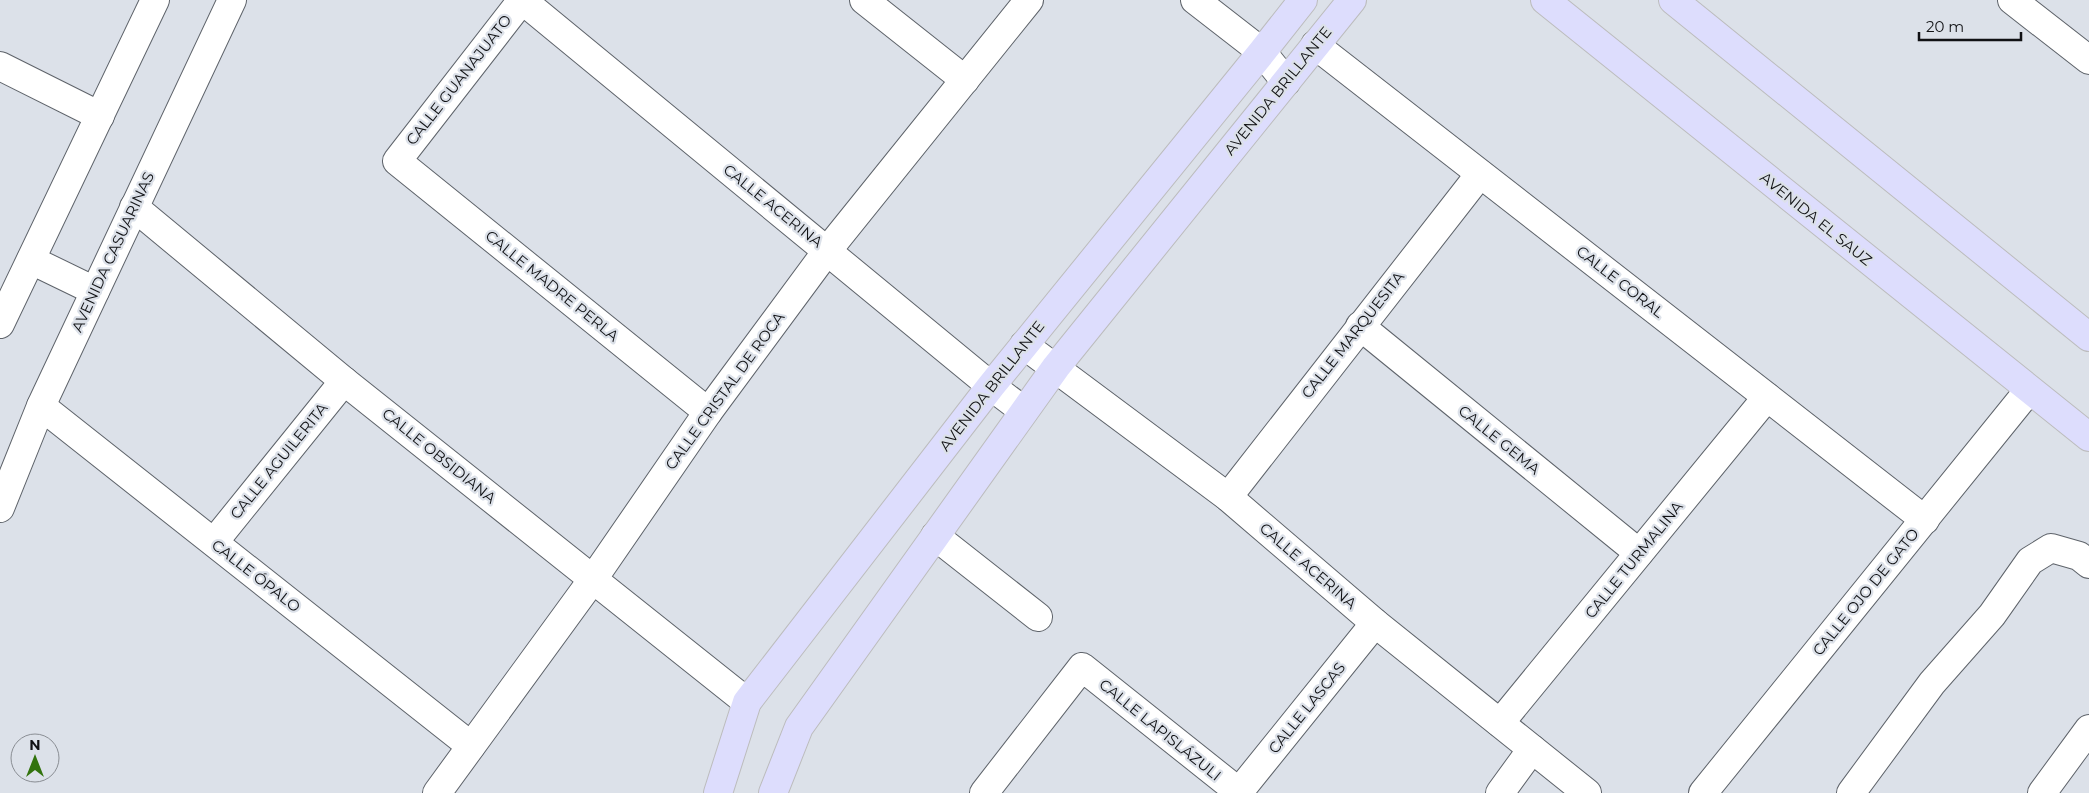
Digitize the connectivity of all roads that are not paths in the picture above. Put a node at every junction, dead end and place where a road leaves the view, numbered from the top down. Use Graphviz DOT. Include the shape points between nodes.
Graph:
graph roads {
  1 [pos="156,0"];
  2 [pos="232,0"];
  3 [pos="522,0"];
  4 [pos="864,0"];
  5 [pos="1029,0"];
  6 [pos="1195,0"];
  7 [pos="1302,0"];
  8 [pos="1352,0"];
  9 [pos="1544,0"];
  10 [pos="1673,0"];
  11 [pos="2012,0"];
  12 [pos="1315,45"];
  13 [pos="1262,52"];
  14 [pos="2089,60"];
  15 [pos="0,66"];
  16 [pos="965,80"];
  17 [pos="1286,82"];
  18 [pos="100,116"];
  19 [pos="397,161"];
  20 [pos="1480,174"];
  21 [pos="134,207"];
  22 [pos="827,251"];
  23 [pos="31,260"];
  24 [pos="95,291"];
  25 [pos="0,324"];
  26 [pos="1360,326"];
  27 [pos="2089,337"];
  28 [pos="1024,345"];
  29 [pos="1056,367"];
  30 [pos="344,380"];
  31 [pos="990,386"];
  32 [pos="2029,390"];
  33 [pos="1767,396"];
  34 [pos="41,406"];
  35 [pos="1024,411"];
  36 [pos="708,412"];
  37 [pos="2089,437"];
  38 [pos="1228,497"];
  39 [pos="0,508"];
  40 [pos="1925,520"];
  41 [pos="935,536"];
  42 [pos="214,542"];
  43 [pos="1639,553"];
  44 [pos="2089,564"];
  45 [pos="593,579"];
  46 [pos="1038,617"];
  47 [pos="1376,623"];
  48 [pos="747,702"];
  49 [pos="1500,723"];
  50 [pos="2089,729"];
  51 [pos="471,746"];
  52 [pos="1532,749"];
  53 [pos="1238,792"];
  54 [pos="437,793"];
  55 [pos="718,793"];
  56 [pos="773,793"];
  57 [pos="984,793"];
  58 [pos="1500,793"];
  59 [pos="1587,793"];
  60 [pos="1703,793"];
  61 [pos="1852,793"];
  62 [pos="2042,793"];
  1 -- 18 [label="street"];
  2 -- 21 [label="street, AVENIDA CASUARINAS"];
  3 -- 19 [label="street, CALLE GUANAJUATO"];
  3 -- 22 [label="street, CALLE ACERINA"];
  4 -- 16 [label="street"];
  5 -- 16 [label="street, CALLE CRISTAL DE ROCA"];
  6 -- 13 [label="street"];
  7 -- 13 [label="main road, AVENIDA BRILLANTE"];
  8 -- 12 [label="main road, AVENIDA BRILLANTE"];
  9 -- 32 [label="main road, AVENIDA EL SAUZ"];
  10 -- 27 [label="main road"];
  11 -- 14 [label="street"];
  12 -- 17 [label="main road, AVENIDA BRILLANTE"];
  12 -- 20 [label="street, CALLE CORAL"];
  13 -- 17 [label="street"];
  13 -- 28 [label="main road, AVENIDA BRILLANTE"];
  15 -- 18 [label="street"];
  16 -- 22 [label="street, CALLE CRISTAL DE ROCA"];
  17 -- 29 [label="main road, AVENIDA BRILLANTE"];
  18 -- 23 [label="street"];
  19 -- 36 [label="street, CALLE MADRE PERLA"];
  20 -- 26 [label="street, CALLE MARQUESITA"];
  20 -- 33 [label="street, CALLE CORAL"];
  21 -- 24 [label="street, AVENIDA CASUARINAS"];
  21 -- 30 [label="street, CALLE OBSIDIANA"];
  22 -- 31 [label="street, CALLE ACERINA"];
  22 -- 36 [label="street, CALLE CRISTAL DE ROCA"];
  23 -- 24 [label="street"];
  23 -- 25 [label="street"];
  24 -- 34 [label="street, AVENIDA CASUARINAS"];
  26 -- 38 [label="street, CALLE MARQUESITA"];
  26 -- 43 [label="street, CALLE GEMA"];
  28 -- 29 [label="street, CALLE ACERINA"];
  28 -- 31 [label="main road, AVENIDA BRILLANTE"];
  29 -- 35 [label="main road, AVENIDA BRILLANTE"];
  29 -- 38 [label="street, CALLE ACERINA"];
  30 -- 42 [label="street, CALLE AGUILERITA"];
  30 -- 45 [label="street, CALLE OBSIDIANA"];
  31 -- 35 [label="street, CALLE ACERINA"];
  31 -- 48 [label="main road, AVENIDA BRILLANTE"];
  32 -- 37 [label="main road, AVENIDA EL SAUZ"];
  32 -- 40 [label="street, CALLE OJO DE GATO"];
  33 -- 40 [label="street, CALLE CORAL"];
  33 -- 43 [label="street, CALLE TURMALINA"];
  34 -- 39 [label="street, AVENIDA CASUARINAS"];
  34 -- 42 [label="street, CALLE ÓPALO"];
  35 -- 41 [label="main road, AVENIDA BRILLANTE"];
  36 -- 45 [label="street, CALLE CRISTAL DE ROCA"];
  38 -- 47 [label="street, CALLE ACERINA"];
  40 -- 60 [label="street, CALLE OJO DE GATO"];
  41 -- 46 [label="street"];
  41 -- 56 [label="main road, AVENIDA BRILLANTE" via="799,727"];
  42 -- 51 [label="street, CALLE ÓPALO"];
  43 -- 49 [label="street, CALLE TURMALINA"];
  44 -- 61 [label="street" via="2079,556 2051,548 2030,561 1992,615 1932,683"];
  45 -- 48 [label="street, CALLE OBSIDIANA"];
  45 -- 51 [label="street, CALLE CRISTAL DE ROCA"];
  47 -- 49 [label="street, CALLE ACERINA"];
  47 -- 53 [label="street, CALLE LASCAS"];
  48 -- 55 [label="main road, AVENIDA BRILLANTE"];
  49 -- 52 [label="street, CALLE ACERINA"];
  50 -- 62 [label="street"];
  51 -- 54 [label="street, CALLE CRISTAL DE ROCA"];
  52 -- 58 [label="street"];
  52 -- 59 [label="street, CALLE ACERINA"];
  53 -- 57 [label="street, CALLE LAPISLÁZULI" via="1082,667"];
}
